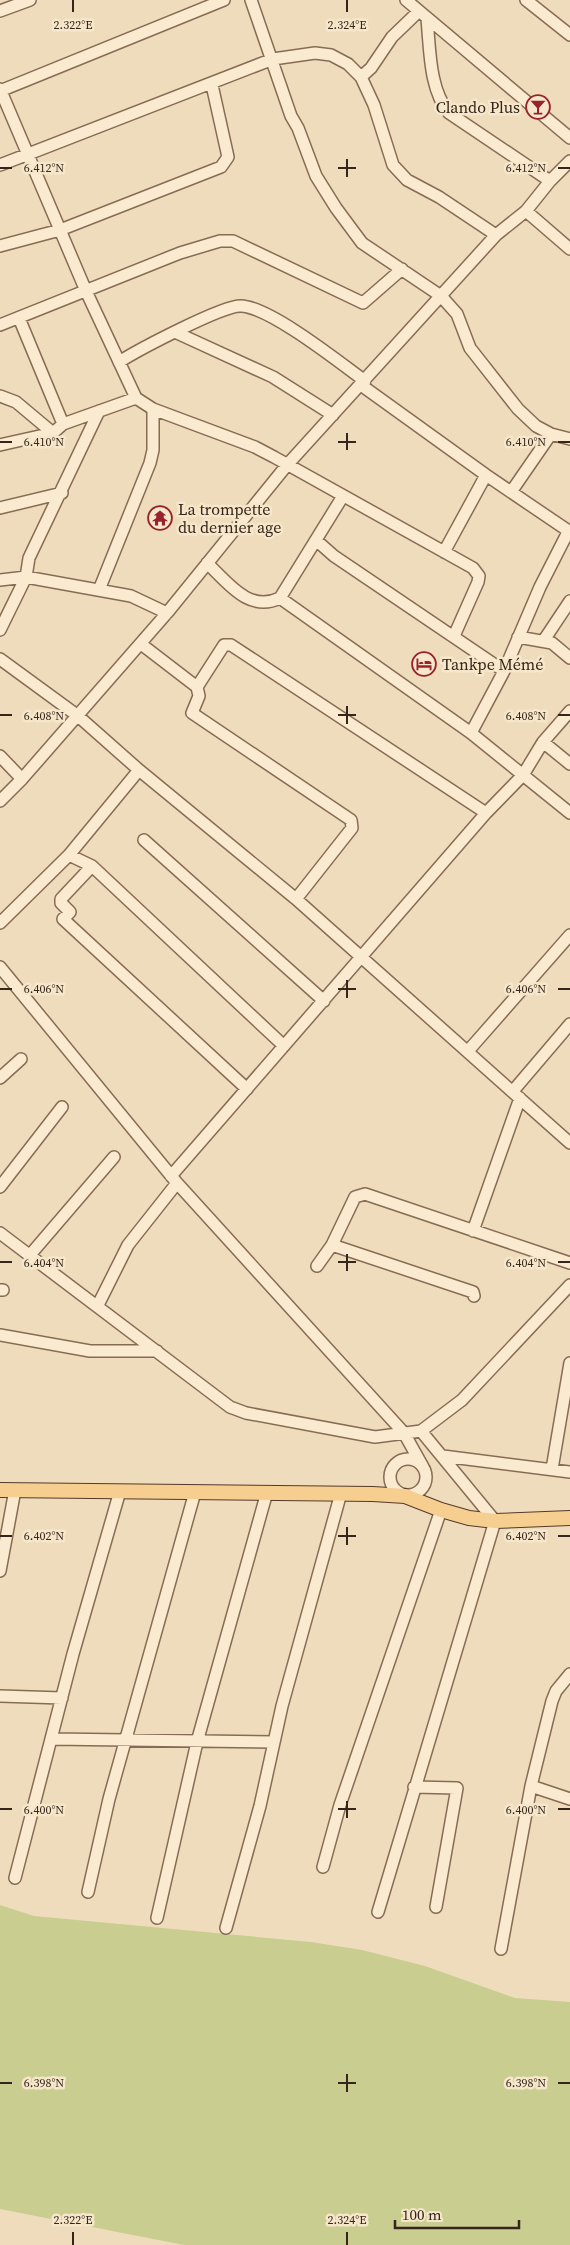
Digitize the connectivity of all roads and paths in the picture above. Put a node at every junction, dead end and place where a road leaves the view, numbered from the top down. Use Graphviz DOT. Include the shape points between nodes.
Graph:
graph roads {
  1 [pos="30,0"];
  2 [pos="224,0"];
  3 [pos="252,0"];
  4 [pos="406,0"];
  5 [pos="526,0"];
  6 [pos="0,11"];
  7 [pos="423,15"];
  8 [pos="570,35"];
  9 [pos="273,59"];
  10 [pos="361,77"];
  11 [pos="212,84"];
  12 [pos="0,90"];
  13 [pos="570,138"];
  14 [pos="28,155"];
  15 [pos="570,161"];
  16 [pos="0,165"];
  17 [pos="550,180"];
  18 [pos="526,211"];
  19 [pos="60,230"];
  20 [pos="496,235"];
  21 [pos="0,246"];
  22 [pos="570,249"];
  23 [pos="402,269"];
  24 [pos="86,291"];
  25 [pos="441,296"];
  26 [pos="19,318"];
  27 [pos="0,325"];
  28 [pos="177,332"];
  29 [pos="119,362"];
  30 [pos="363,383"];
  31 [pos="0,396"];
  32 [pos="136,398"];
  33 [pos="153,409"];
  34 [pos="99,411"];
  35 [pos="332,415"];
  36 [pos="63,424"];
  37 [pos="53,433"];
  38 [pos="551,434"];
  39 [pos="570,439"];
  40 [pos="0,445"];
  41 [pos="287,465"];
  42 [pos="486,475"];
  43 [pos="511,492"];
  44 [pos="62,493"];
  45 [pos="343,496"];
  46 [pos="0,508"];
  47 [pos="569,532"];
  48 [pos="317,541"];
  49 [pos="444,552"];
  50 [pos="207,563"];
  51 [pos="26,577"];
  52 [pos="0,580"];
  53 [pos="99,590"];
  54 [pos="280,598"];
  55 [pos="570,601"];
  56 [pos="167,613"];
  57 [pos="0,630"];
  58 [pos="454,636"];
  59 [pos="518,637"];
  60 [pos="544,640"];
  61 [pos="141,644"];
  62 [pos="570,658"];
  63 [pos="0,660"];
  64 [pos="504,672"];
  65 [pos="198,687"];
  66 [pos="570,711"];
  67 [pos="78,716"];
  68 [pos="471,733"];
  69 [pos="543,742"];
  70 [pos="0,756"];
  71 [pos="570,764"];
  72 [pos="139,770"];
  73 [pos="522,775"];
  74 [pos="22,778"];
  75 [pos="0,801"];
  76 [pos="486,813"];
  77 [pos="570,813"];
  78 [pos="144,840"];
  79 [pos="69,855"];
  80 [pos="92,866"];
  81 [pos="296,899"];
  82 [pos="0,923"];
  83 [pos="570,935"];
  84 [pos="360,958"];
  85 [pos="0,967"];
  86 [pos="324,1000"];
  87 [pos="570,1024"];
  88 [pos="284,1046"];
  89 [pos="468,1051"];
  90 [pos="21,1059"];
  91 [pos="0,1078"];
  92 [pos="247,1089"];
  93 [pos="517,1094"];
  94 [pos="62,1107"];
  95 [pos="570,1143"];
  96 [pos="114,1157"];
  97 [pos="174,1180"];
  98 [pos="0,1187"];
  99 [pos="473,1231"];
  100 [pos="0,1233"];
  101 [pos="332,1245"];
  102 [pos="30,1255"];
  103 [pos="570,1263"];
  104 [pos="318,1266"];
  105 [pos="570,1285"];
  106 [pos="474,1296"];
  107 [pos="98,1305"];
  108 [pos="0,1336"];
  109 [pos="158,1351"];
  110 [pos="570,1362"];
  111 [pos="421,1431"];
  112 [pos="404,1433"];
  113 [pos="443,1456"];
  114 [pos="423,1467"];
  115 [pos="552,1469"];
  116 [pos="570,1472"];
  117 [pos="0,1490"];
  118 [pos="15,1490"];
  119 [pos="120,1491"];
  120 [pos="195,1492"];
  121 [pos="266,1492"];
  122 [pos="341,1493"];
  123 [pos="405,1496"];
  124 [pos="441,1510"];
  125 [pos="570,1518"];
  126 [pos="494,1521"];
  127 [pos="0,1572"];
  128 [pos="570,1674"];
  129 [pos="0,1696"];
  130 [pos="62,1698"];
  131 [pos="52,1739"];
  132 [pos="126,1740"];
  133 [pos="197,1742"];
  134 [pos="274,1742"];
  135 [pos="531,1786"];
  136 [pos="414,1787"];
  137 [pos="570,1799"];
  138 [pos="323,1867"];
  139 [pos="16,1878"];
  140 [pos="88,1892"];
  141 [pos="436,1907"];
  142 [pos="378,1912"];
  143 [pos="157,1918"];
  144 [pos="226,1928"];
  145 [pos="501,1949"];
  1 -- 6 [label="street"];
  2 -- 12 [label="street"];
  3 -- 9 [label="street"];
  4 -- 7 [label="street"];
  5 -- 8 [label="street"];
  7 -- 10 [label="street" via="392,37"];
  7 -- 13 [label="street"];
  7 -- 17 [label="street" via="441,103 449,113"];
  9 -- 10 [label="street" via="315,53 331,55 348,64"];
  9 -- 11 [label="street"];
  9 -- 23 [label="street" via="291,116 316,176 362,243"];
  10 -- 20 [label="street" via="374,104 393,165 407,180"];
  11 -- 14 [label="street"];
  11 -- 19 [label="street" via="228,157 221,167"];
  12 -- 14 [label="street"];
  14 -- 16 [label="street"];
  14 -- 19 [label="street"];
  15 -- 17 [label="street"];
  17 -- 18 [label="street"];
  18 -- 20 [label="street"];
  18 -- 22 [label="street"];
  19 -- 21 [label="street"];
  19 -- 24 [label="street"];
  20 -- 25 [label="street"];
  23 -- 24 [label="street" via="363,303 233,241 220,241 180,253"];
  23 -- 25 [label="street"];
  24 -- 26 [label="street"];
  24 -- 29 [label="street"];
  25 -- 30 [label="street"];
  25 -- 38 [label="street" via="457,314 470,348 518,409 536,426"];
  26 -- 27 [label="street"];
  26 -- 36 [label="street"];
  28 -- 29 [label="street" via="148,344"];
  28 -- 30 [label="street" via="223,310 240,306 259,310 309,340"];
  28 -- 35 [label="street" via="273,377"];
  29 -- 32 [label="street"];
  30 -- 35 [label="street"];
  30 -- 42 [label="street"];
  31 -- 37 [label="street" via="16,402"];
  32 -- 33 [label="street"];
  32 -- 34 [label="street"];
  33 -- 41 [label="street" via="255,447"];
  33 -- 53 [label="street" via="150,463"];
  34 -- 36 [label="street"];
  34 -- 44 [label="street"];
  35 -- 41 [label="street"];
  36 -- 37 [label="street"];
  37 -- 40 [label="street"];
  38 -- 39 [label="street"];
  38 -- 43 [label="street"];
  41 -- 45 [label="street"];
  41 -- 50 [label="street"];
  42 -- 43 [label="street"];
  42 -- 49 [label="street"];
  43 -- 47 [label="street"];
  44 -- 46 [label="street"];
  44 -- 51 [label="street" via="29,558"];
  45 -- 48 [label="street"];
  45 -- 49 [label="street"];
  47 -- 59 [label="street"];
  48 -- 54 [label="street"];
  48 -- 58 [label="street" via="354,570"];
  49 -- 58 [label="street" via="473,568 478,576"];
  50 -- 54 [label="street" via="245,598 260,603"];
  50 -- 56 [label="street"];
  51 -- 52 [label="street"];
  51 -- 53 [label="street"];
  51 -- 57 [label="street"];
  53 -- 56 [label="street" via="131,596"];
  54 -- 68 [label="street"];
  55 -- 60 [label="street"];
  56 -- 61 [label="street"];
  58 -- 64 [label="street"];
  59 -- 60 [label="street"];
  59 -- 64 [label="street"];
  60 -- 62 [label="street"];
  61 -- 65 [label="street"];
  61 -- 67 [label="street"];
  63 -- 67 [label="street"];
  64 -- 68 [label="street"];
  65 -- 76 [label="street" via="224,645 231,645"];
  65 -- 81 [label="street" via="199,696 192,713 352,823 352,828"];
  66 -- 69 [label="street"];
  67 -- 72 [label="street"];
  67 -- 74 [label="street"];
  68 -- 73 [label="street"];
  69 -- 71 [label="street"];
  69 -- 73 [label="street"];
  70 -- 74 [label="street"];
  72 -- 79 [label="street"];
  72 -- 81 [label="street"];
  73 -- 76 [label="street"];
  73 -- 77 [label="street"];
  74 -- 75 [label="street"];
  76 -- 84 [label="street"];
  78 -- 86 [label="street"];
  79 -- 80 [label="street"];
  79 -- 82 [label="street"];
  80 -- 88 [label="street"];
  80 -- 92 [label="street" via="61,899 70,912 63,919"];
  81 -- 84 [label="street"];
  83 -- 89 [label="street"];
  84 -- 86 [label="street"];
  84 -- 89 [label="street"];
  85 -- 97 [label="street"];
  86 -- 88 [label="street"];
  87 -- 93 [label="street"];
  88 -- 92 [label="street"];
  89 -- 93 [label="street"];
  90 -- 91 [label="street"];
  92 -- 97 [label="street"];
  93 -- 95 [label="street"];
  93 -- 99 [label="street"];
  94 -- 98 [label="street"];
  96 -- 102 [label="street"];
  97 -- 107 [label="street" via="128,1245"];
  97 -- 112 [label="street"];
  99 -- 101 [label="street" via="359,1194 355,1196"];
  99 -- 103 [label="street"];
  100 -- 102 [label="street"];
  101 -- 104 [label="street"];
  101 -- 106 [label="street" via="473,1292"];
  102 -- 107 [label="street"];
  105 -- 111 [label="street" via="462,1400"];
  107 -- 109 [label="street"];
  108 -- 109 [label="street" via="90,1351"];
  109 -- 112 [label="street" via="230,1407 246,1413 375,1437"];
  110 -- 115 [label="street"];
  111 -- 112 [label="street"];
  111 -- 113 [label="street"];
  112 -- 114 [label="street"];
  113 -- 115 [label="street"];
  113 -- 126 [label="street"];
  114 -- 123 [label="street" via="426,1476 422,1489"];
  114 -- 123 [label="street" via="407,1459 392,1469 391,1483"];
  115 -- 116 [label="street"];
  117 -- 118 [label="main road"];
  118 -- 119 [label="main road"];
  118 -- 127 [label="street"];
  119 -- 120 [label="main road"];
  119 -- 130 [label="street"];
  120 -- 121 [label="main road"];
  120 -- 132 [label="street"];
  121 -- 122 [label="main road"];
  121 -- 133 [label="street"];
  122 -- 123 [label="main road"];
  122 -- 134 [label="street"];
  123 -- 124 [label="main road"];
  124 -- 126 [label="main road"];
  124 -- 138 [label="street" via="340,1805"];
  125 -- 126 [label="main road"];
  126 -- 136 [label="street"];
  128 -- 135 [label="street" via="552,1701"];
  129 -- 130 [label="street"];
  130 -- 131 [label="street"];
  131 -- 132 [label="street"];
  131 -- 139 [label="street"];
  132 -- 133 [label="street"];
  132 -- 140 [label="street" via="108,1799"];
  133 -- 134 [label="street"];
  133 -- 143 [label="street"];
  134 -- 144 [label="street"];
  135 -- 137 [label="street"];
  135 -- 145 [label="street"];
  136 -- 141 [label="street" via="457,1788"];
  136 -- 142 [label="street"];
}
